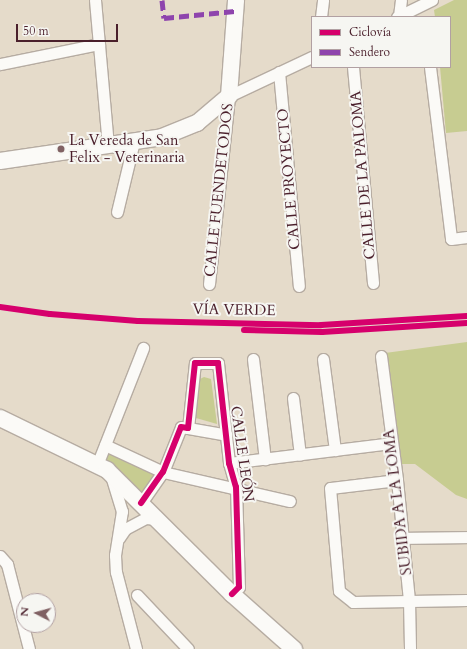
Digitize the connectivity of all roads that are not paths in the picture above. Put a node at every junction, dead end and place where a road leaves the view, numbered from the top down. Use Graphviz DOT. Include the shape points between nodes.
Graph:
graph roads {
  1 [pos="94,0"];
  2 [pos="236,0"];
  3 [pos="323,0"];
  4 [pos="401,0"];
  5 [pos="427,3"];
  6 [pos="321,16"];
  7 [pos="398,16"];
  8 [pos="424,16"];
  9 [pos="99,44"];
  10 [pos="311,57"];
  11 [pos="0,64"];
  12 [pos="354,68"];
  13 [pos="430,68"];
  14 [pos="279,72"];
  15 [pos="228,96"];
  16 [pos="134,141"];
  17 [pos="108,146"];
  18 [pos="0,161"];
  19 [pos="118,212"];
  20 [pos="467,237"];
  21 [pos="373,283"];
  22 [pos="209,284"];
  23 [pos="299,286"];
  24 [pos="143,348"];
  25 [pos="381,356"];
  26 [pos="253,359"];
  27 [pos="323,359"];
  28 [pos="293,398"];
  29 [pos="0,418"];
  30 [pos="188,428"];
  31 [pos="226,435"];
  32 [pos="391,443"];
  33 [pos="104,445"];
  34 [pos="335,450"];
  35 [pos="300,455"];
  36 [pos="265,459"];
  37 [pos="229,463"];
  38 [pos="102,467"];
  39 [pos="163,472"];
  40 [pos="397,480"];
  41 [pos="236,487"];
  42 [pos="290,501"];
  43 [pos="141,503"];
  44 [pos="157,519"];
  45 [pos="467,537"];
  46 [pos="402,538"];
  47 [pos="118,540"];
  48 [pos="0,556"];
  49 [pos="232,594"];
  50 [pos="137,595"];
  51 [pos="408,600"];
  52 [pos="467,600"];
  53 [pos="29,649"];
  54 [pos="136,649"];
  55 [pos="188,649"];
  56 [pos="282,649"];
  57 [pos="294,649"];
  58 [pos="410,649"];
  1 -- 9 [label="street"];
  2 -- 15 [label="main road"];
  3 -- 6 [label="street"];
  4 -- 7 [label="street"];
  5 -- 7 [label="street"];
  5 -- 8 [label="street"];
  9 -- 11 [label="street"];
  9 -- 17 [label="street"];
  10 -- 14 [label="street"];
  12 -- 21 [label="street, CALLE DE LA PALOMA"];
  13 -- 20 [label="street" via="451,239"];
  14 -- 15 [label="street"];
  14 -- 23 [label="street, CALLE PROYECTO"];
  15 -- 16 [label="main road" via="207,117 187,129"];
  15 -- 22 [label="street, CALLE FUENDETODOS"];
  16 -- 17 [label="main road"];
  16 -- 19 [label="street"];
  17 -- 18 [label="main road"];
  24 -- 33 [label="street"];
  25 -- 32 [label="street, SUBIDA A LA LOMA"];
  26 -- 36 [label="street"];
  27 -- 34 [label="street"];
  28 -- 35 [label="street"];
  29 -- 38 [label="main road"];
  30 -- 31 [label="street"];
  30 -- 31 [label="street, CALLE LEÓN" via="195,363 218,363"];
  30 -- 39 [label="street" via="182,427"];
  31 -- 37 [label="street, CALLE LEÓN"];
  32 -- 34 [label="street"];
  32 -- 40 [label="street, SUBIDA A LA LOMA"];
  33 -- 38 [label="street"];
  33 -- 39 [label="street"];
  34 -- 35 [label="street"];
  35 -- 36 [label="street"];
  36 -- 37 [label="street"];
  37 -- 41 [label="street, CALLE LEÓN"];
  38 -- 43 [label="main road"];
  38 -- 47 [label="street" via="122,506"];
  39 -- 41 [label="street"];
  39 -- 43 [label="street"];
  40 -- 46 [label="street, SUBIDA A LA LOMA"];
  40 -- 51 [label="street" via="330,488 339,591 354,602"];
  41 -- 42 [label="street"];
  41 -- 49 [label="street, CALLE LEÓN" via="239,587"];
  43 -- 44 [label="main road"];
  44 -- 47 [label="street" via="148,518 127,528"];
  44 -- 49 [label="main road"];
  45 -- 46 [label="street"];
  46 -- 51 [label="street, SUBIDA A LA LOMA"];
  47 -- 54 [label="street" via="116,572"];
  48 -- 53 [label="street" via="7,564"];
  49 -- 56 [label="main road"];
  49 -- 57 [label="main road"];
  50 -- 55 [label="street"];
  51 -- 52 [label="street"];
  51 -- 58 [label="street, SUBIDA A LA LOMA"];
}
